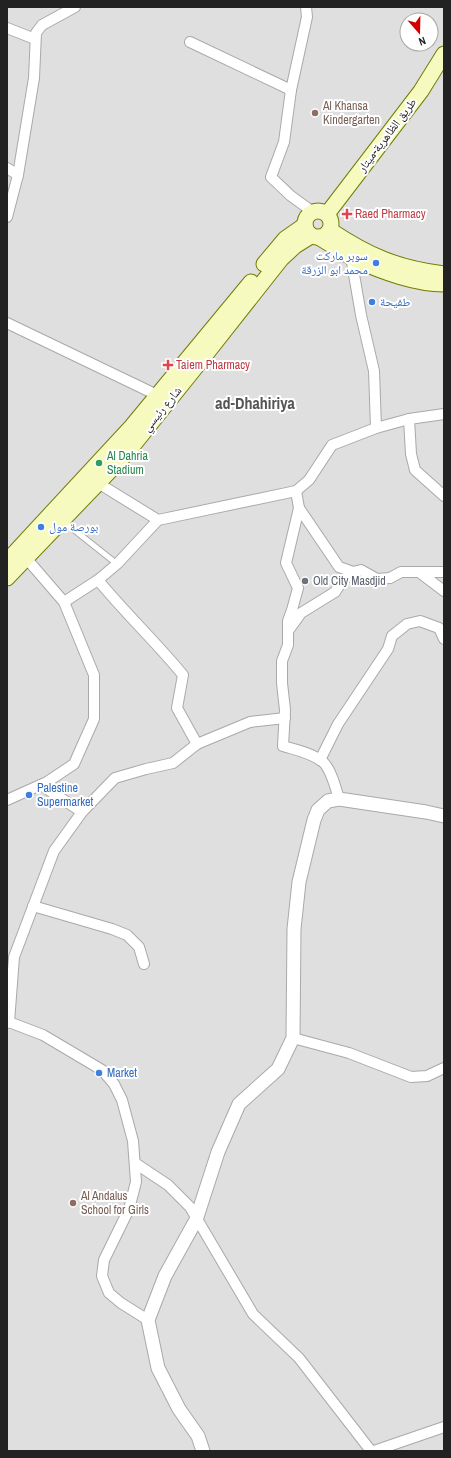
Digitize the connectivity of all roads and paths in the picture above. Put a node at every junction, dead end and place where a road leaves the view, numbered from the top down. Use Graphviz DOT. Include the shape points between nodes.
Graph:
graph roads {
  1 [pos="75,7"];
  2 [pos="306,7"];
  3 [pos="7,28"];
  4 [pos="35,39"];
  5 [pos="190,42"];
  6 [pos="444,54"];
  7 [pos="291,90"];
  8 [pos="7,168"];
  9 [pos="18,175"];
  10 [pos="7,217"];
  11 [pos="318,226"];
  12 [pos="351,257"];
  13 [pos="444,274"];
  14 [pos="444,284"];
  15 [pos="7,323"];
  16 [pos="160,402"];
  17 [pos="444,414"];
  18 [pos="409,419"];
  19 [pos="376,428"];
  20 [pos="98,482"];
  21 [pos="296,491"];
  22 [pos="444,496"];
  23 [pos="299,508"];
  24 [pos="62,520"];
  25 [pos="158,520"];
  26 [pos="16,557"];
  27 [pos="117,564"];
  28 [pos="353,572"];
  29 [pos="419,572"];
  30 [pos="444,572"];
  31 [pos="7,578"];
  32 [pos="98,580"];
  33 [pos="444,591"];
  34 [pos="64,602"];
  35 [pos="442,627"];
  36 [pos="288,631"];
  37 [pos="444,639"];
  38 [pos="285,718"];
  39 [pos="197,744"];
  40 [pos="320,760"];
  41 [pos="41,785"];
  42 [pos="339,799"];
  43 [pos="7,800"];
  44 [pos="82,812"];
  45 [pos="444,816"];
  46 [pos="33,906"];
  47 [pos="11,956"];
  48 [pos="144,964"];
  49 [pos="8,1022"];
  50 [pos="293,1038"];
  51 [pos="444,1068"];
  52 [pos="134,1163"];
  53 [pos="196,1220"];
  54 [pos="148,1320"];
  55 [pos="444,1427"];
  56 [pos="203,1451"];
  57 [pos="371,1451"];
  58 [pos="374,1451"];
  1 -- 4 [label="street" via="42,25"];
  2 -- 7 [label="street" via="307,17"];
  3 -- 4 [label="street"];
  4 -- 9 [label="street" via="34,78"];
  5 -- 7 [label="street"];
  6 -- 11 [label="main road, طريق الظاهرية-ميتار" via="421,91"];
  7 -- 11 [label="street" via="284,142 271,177"];
  8 -- 9 [label="street"];
  9 -- 10 [label="street"];
  11 -- 12 [label="main road"];
  11 -- 13 [label="main road" via="380,259 404,267"];
  11 -- 16 [label="main road, شارع رئيسي" via="285,239"];
  12 -- 14 [label="main road" via="414,280"];
  12 -- 19 [label="street" via="374,371"];
  15 -- 16 [label="street"];
  16 -- 20 [label="main road, شارع رئيسي" via="126,453"];
  16 -- 26 [label="main road, شارع رئيسي" via="132,426"];
  17 -- 18 [label="street"];
  18 -- 19 [label="street"];
  18 -- 22 [label="street" via="411,454 415,470"];
  19 -- 21 [label="street" via="332,445 309,480"];
  20 -- 24 [label="main road, شارع رئيسي"];
  20 -- 25 [label="street"];
  21 -- 23 [label="street"];
  21 -- 25 [label="street"];
  23 -- 28 [label="street" via="339,568"];
  23 -- 36 [label="street" via="286,563 298,588 288,621"];
  24 -- 26 [label="main road, شارع رئيسي"];
  24 -- 27 [label="lane"];
  25 -- 27 [label="street"];
  26 -- 31 [label="main road, شارع رئيسي"];
  26 -- 34 [label="street"];
  27 -- 32 [label="street"];
  28 -- 29 [label="street" via="361,570 377,579 390,578 401,572"];
  28 -- 36 [label="street" via="342,581 335,592 302,613"];
  29 -- 30 [label="street"];
  29 -- 33 [label="street"];
  32 -- 34 [label="street"];
  32 -- 39 [label="street" via="183,675 178,708"];
  34 -- 41 [label="street" via="94,675 94,719 74,764"];
  35 -- 37 [label="street"];
  35 -- 40 [label="street" via="420,620 407,624 392,636 388,649 338,724"];
  36 -- 38 [label="street" via="288,645 282,661"];
  38 -- 39 [label="street" via="250,722"];
  38 -- 40 [label="street" via="283,746"];
  39 -- 44 [label="street" via="173,763 114,778"];
  40 -- 42 [label="street" via="333,780"];
  41 -- 43 [label="street"];
  41 -- 44 [label="street"];
  42 -- 45 [label="street"];
  42 -- 50 [label="street" via="328,801 318,810 299,882 294,929"];
  44 -- 46 [label="street" via="54,850"];
  46 -- 47 [label="street"];
  46 -- 48 [label="street" via="127,935 139,947"];
  47 -- 49 [label="street"];
  49 -- 52 [label="street" via="43,1034 102,1070 114,1084 122,1100 133,1141"];
  50 -- 51 [label="street" via="349,1053 411,1077 427,1076"];
  50 -- 53 [label="street" via="278,1069 239,1104 218,1152"];
  52 -- 53 [label="street" via="168,1185 190,1207"];
  52 -- 54 [label="street" via="136,1182 129,1209 104,1260 102,1276 108,1293"];
  53 -- 54 [label="street" via="165,1276"];
  53 -- 57 [label="street" via="253,1314 299,1358"];
  54 -- 56 [label="street" via="158,1368 179,1408 198,1436"];
  55 -- 58 [label="street"];
}
